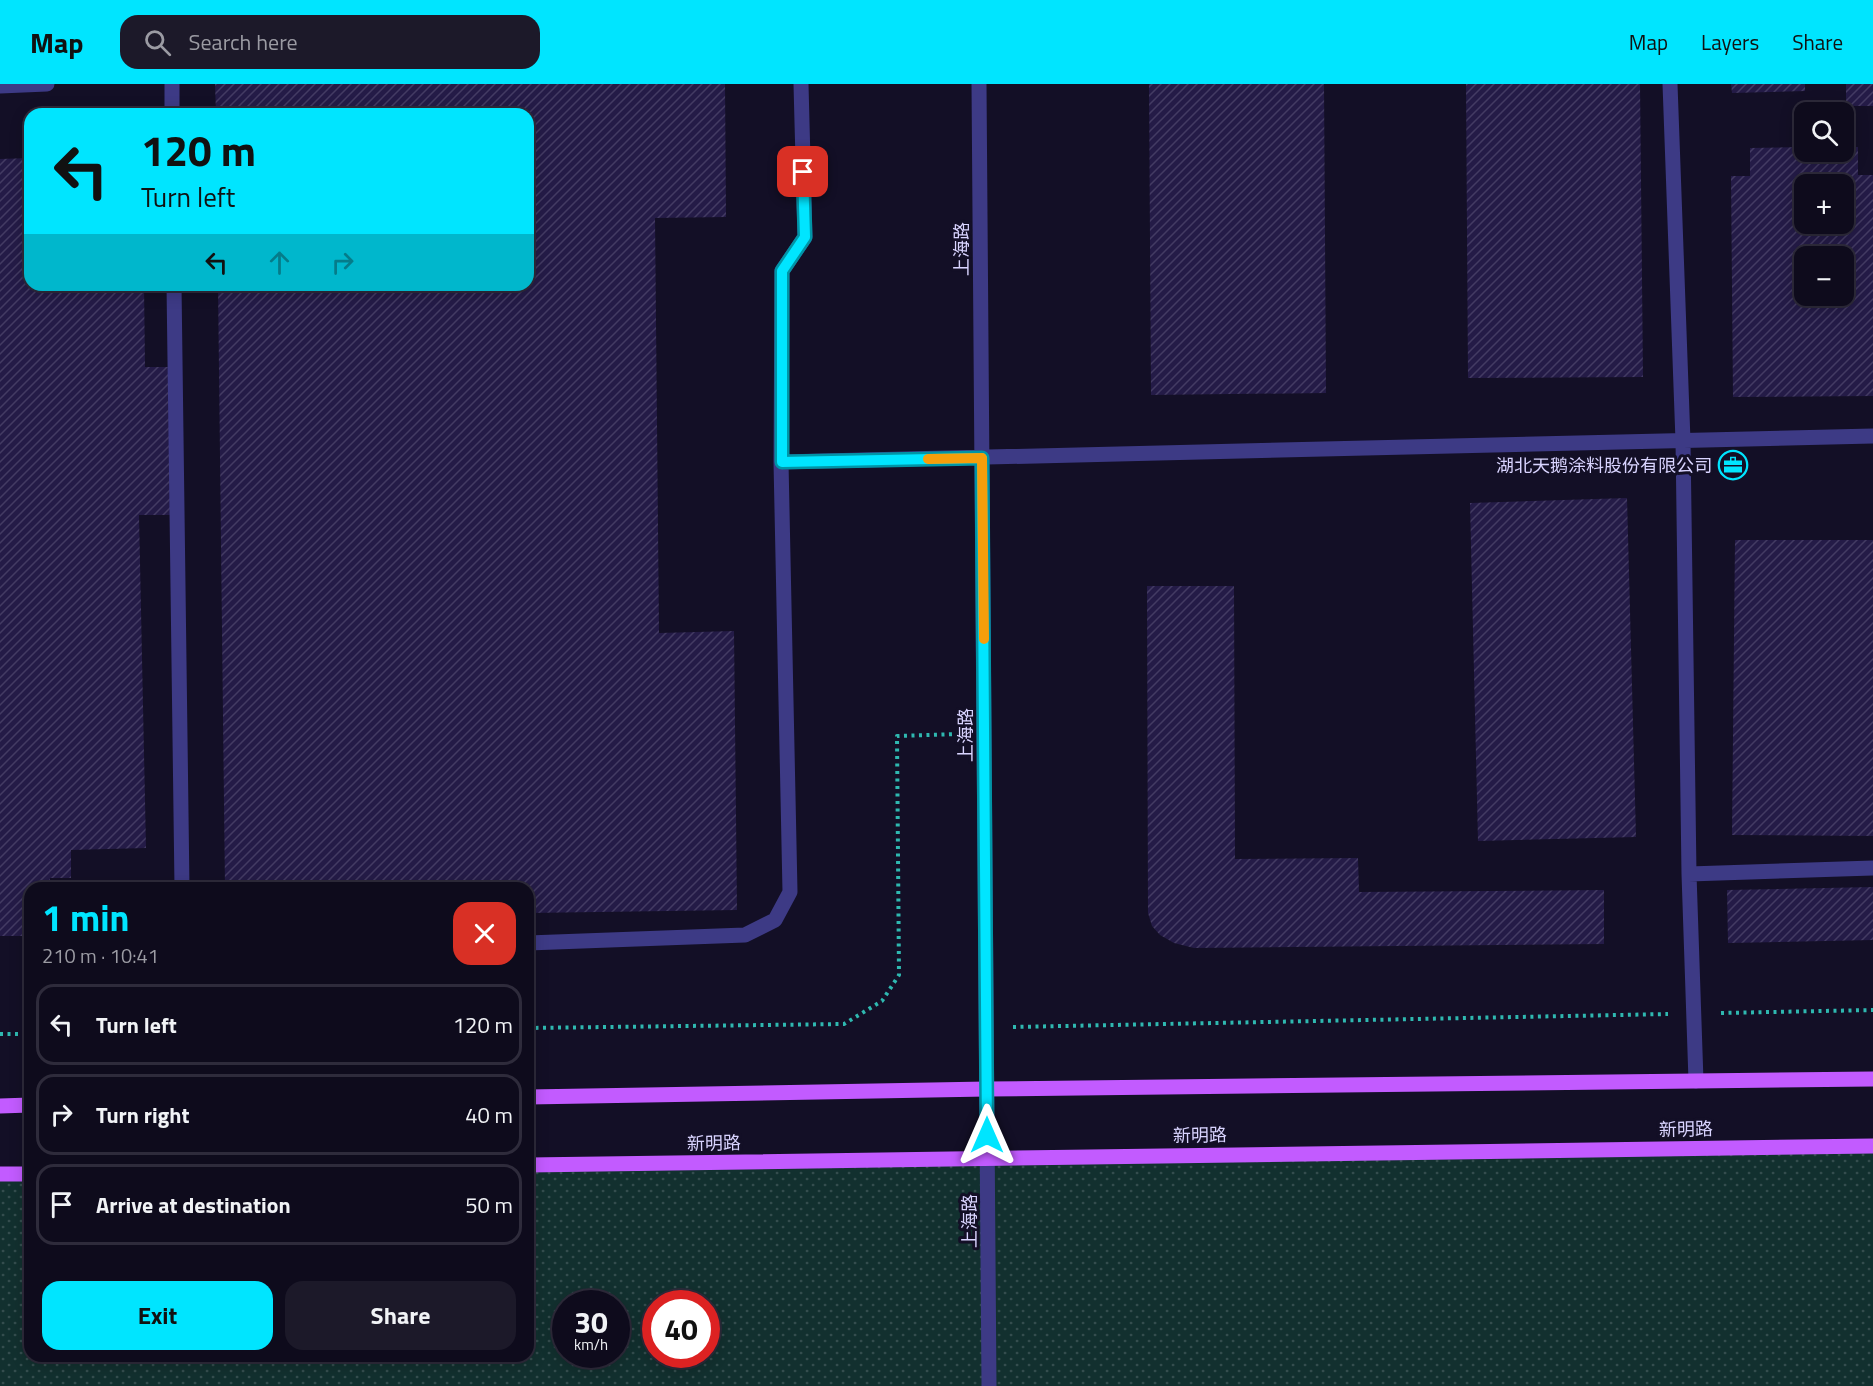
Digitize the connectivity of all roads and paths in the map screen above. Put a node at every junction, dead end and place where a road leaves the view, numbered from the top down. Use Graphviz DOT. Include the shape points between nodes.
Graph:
graph roads {
  1 [pos="47,84"];
  2 [pos="172,84"];
  3 [pos="801,84"];
  4 [pos="979,84"];
  5 [pos="1670,84"];
  6 [pos="0,87"];
  7 [pos="172,108"];
  8 [pos="174,291"];
  9 [pos="1873,436"];
  10 [pos="1683,441"];
  11 [pos="982,458"];
  12 [pos="782,462"];
  13 [pos="984,733"];
  14 [pos="1873,868"];
  15 [pos="1689,874"];
  16 [pos="183,882"];
  17 [pos="534,942"];
  18 [pos="1873,1010"];
  19 [pos="1694,1014"];
  20 [pos="534,1028"];
  21 [pos="986,1028"];
  22 [pos="0,1034"];
  23 [pos="24,1034"];
  24 [pos="1873,1079"];
  25 [pos="1695,1081"];
  26 [pos="987,1089"];
  27 [pos="534,1097"];
  28 [pos="24,1105"];
  29 [pos="0,1106"];
  30 [pos="1873,1146"];
  31 [pos="988,1158"];
  32 [pos="534,1166"];
  33 [pos="0,1174"];
  34 [pos="24,1174"];
  35 [pos="989,1386"];
  1 -- 6 [label="street"];
  2 -- 7 [label="street"];
  3 -- 12 [label="street" via="805,237 782,271"];
  4 -- 11 [label="street, 上海路"];
  5 -- 10 [label="street"];
  8 -- 16 [label="street"];
  9 -- 10 [label="street"];
  10 -- 11 [label="street"];
  10 -- 15 [label="street"];
  11 -- 12 [label="street"];
  11 -- 13 [label="street, 上海路"];
  12 -- 17 [label="street" via="790,892 775,920 745,935"];
  13 -- 20 [label="path" via="897,736 899,975 882,1001 844,1024"];
  13 -- 21 [label="street, 上海路"];
  14 -- 15 [label="street"];
  15 -- 19 [label="street"];
  18 -- 19 [label="path"];
  19 -- 21 [label="path"];
  19 -- 25 [label="street"];
  21 -- 26 [label="street, 上海路"];
  22 -- 23 [label="path"];
  24 -- 25 [label="main road"];
  25 -- 26 [label="main road"];
  26 -- 27 [label="main road"];
  26 -- 31 [label="street, 上海路"];
  28 -- 29 [label="main road"];
  30 -- 31 [label="main road, 新明路"];
  31 -- 32 [label="main road, 新明路"];
  31 -- 35 [label="street, 上海路"];
  33 -- 34 [label="main road"];
}
